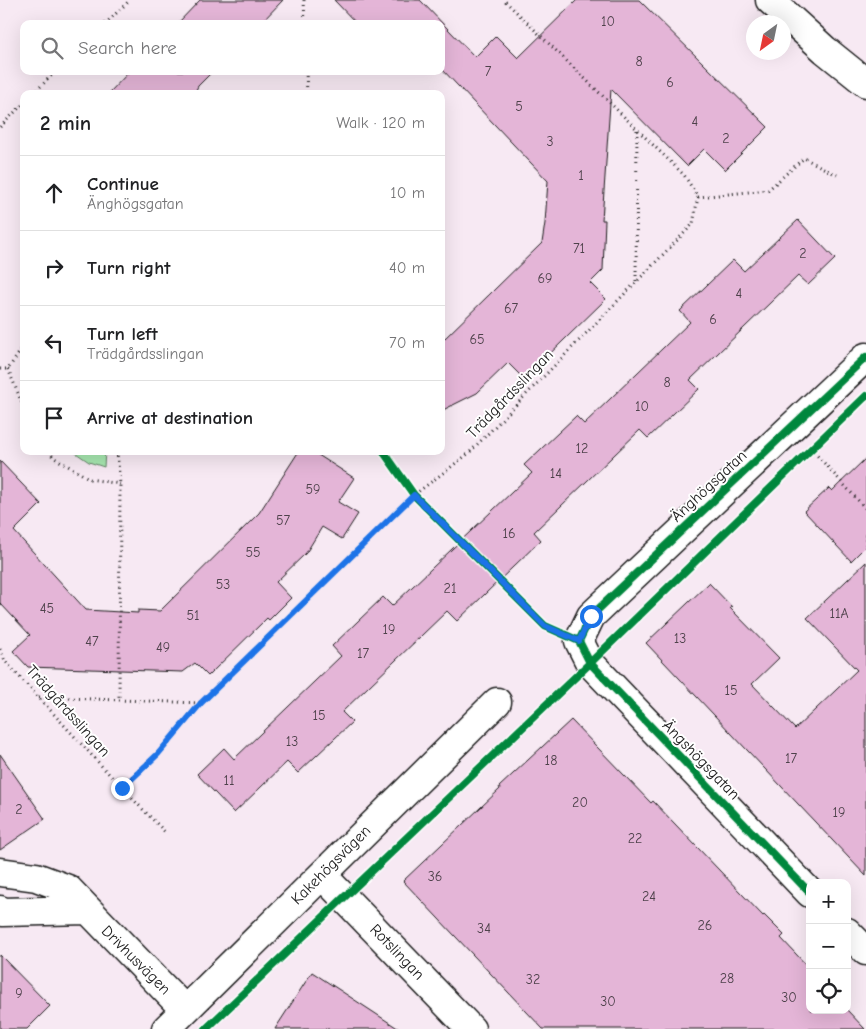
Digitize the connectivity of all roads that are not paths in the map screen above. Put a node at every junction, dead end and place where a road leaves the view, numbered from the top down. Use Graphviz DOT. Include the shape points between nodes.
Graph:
graph roads {
  1 [pos="770,0"];
  2 [pos="866,83"];
  3 [pos="866,357"];
  4 [pos="579,641"];
  5 [pos="497,702"];
  6 [pos="0,872"];
  7 [pos="322,874"];
  8 [pos="806,889"];
  9 [pos="0,910"];
  10 [pos="87,910"];
  11 [pos="851,936"];
  12 [pos="866,952"];
  13 [pos="185,1010"];
  14 [pos="166,1029"];
  15 [pos="471,1029"];
  1 -- 2 [label="street"];
  3 -- 4 [label="street, Änghögsgatan" via="591,616"];
  4 -- 8 [label="street, Ängshögsgatan" via="590,663"];
  5 -- 7 [label="street, Kakehögsvägen"];
  6 -- 10 [label="street, Drivhusvägen" via="36,877 68,889"];
  7 -- 13 [label="street, Kakehögsvägen"];
  7 -- 15 [label="street, Rotslingan"];
  9 -- 10 [label="street"];
  10 -- 13 [label="street, Drivhusvägen"];
  11 -- 12 [label="street"];
  13 -- 14 [label="street, Kakehögsvägen"];
}
